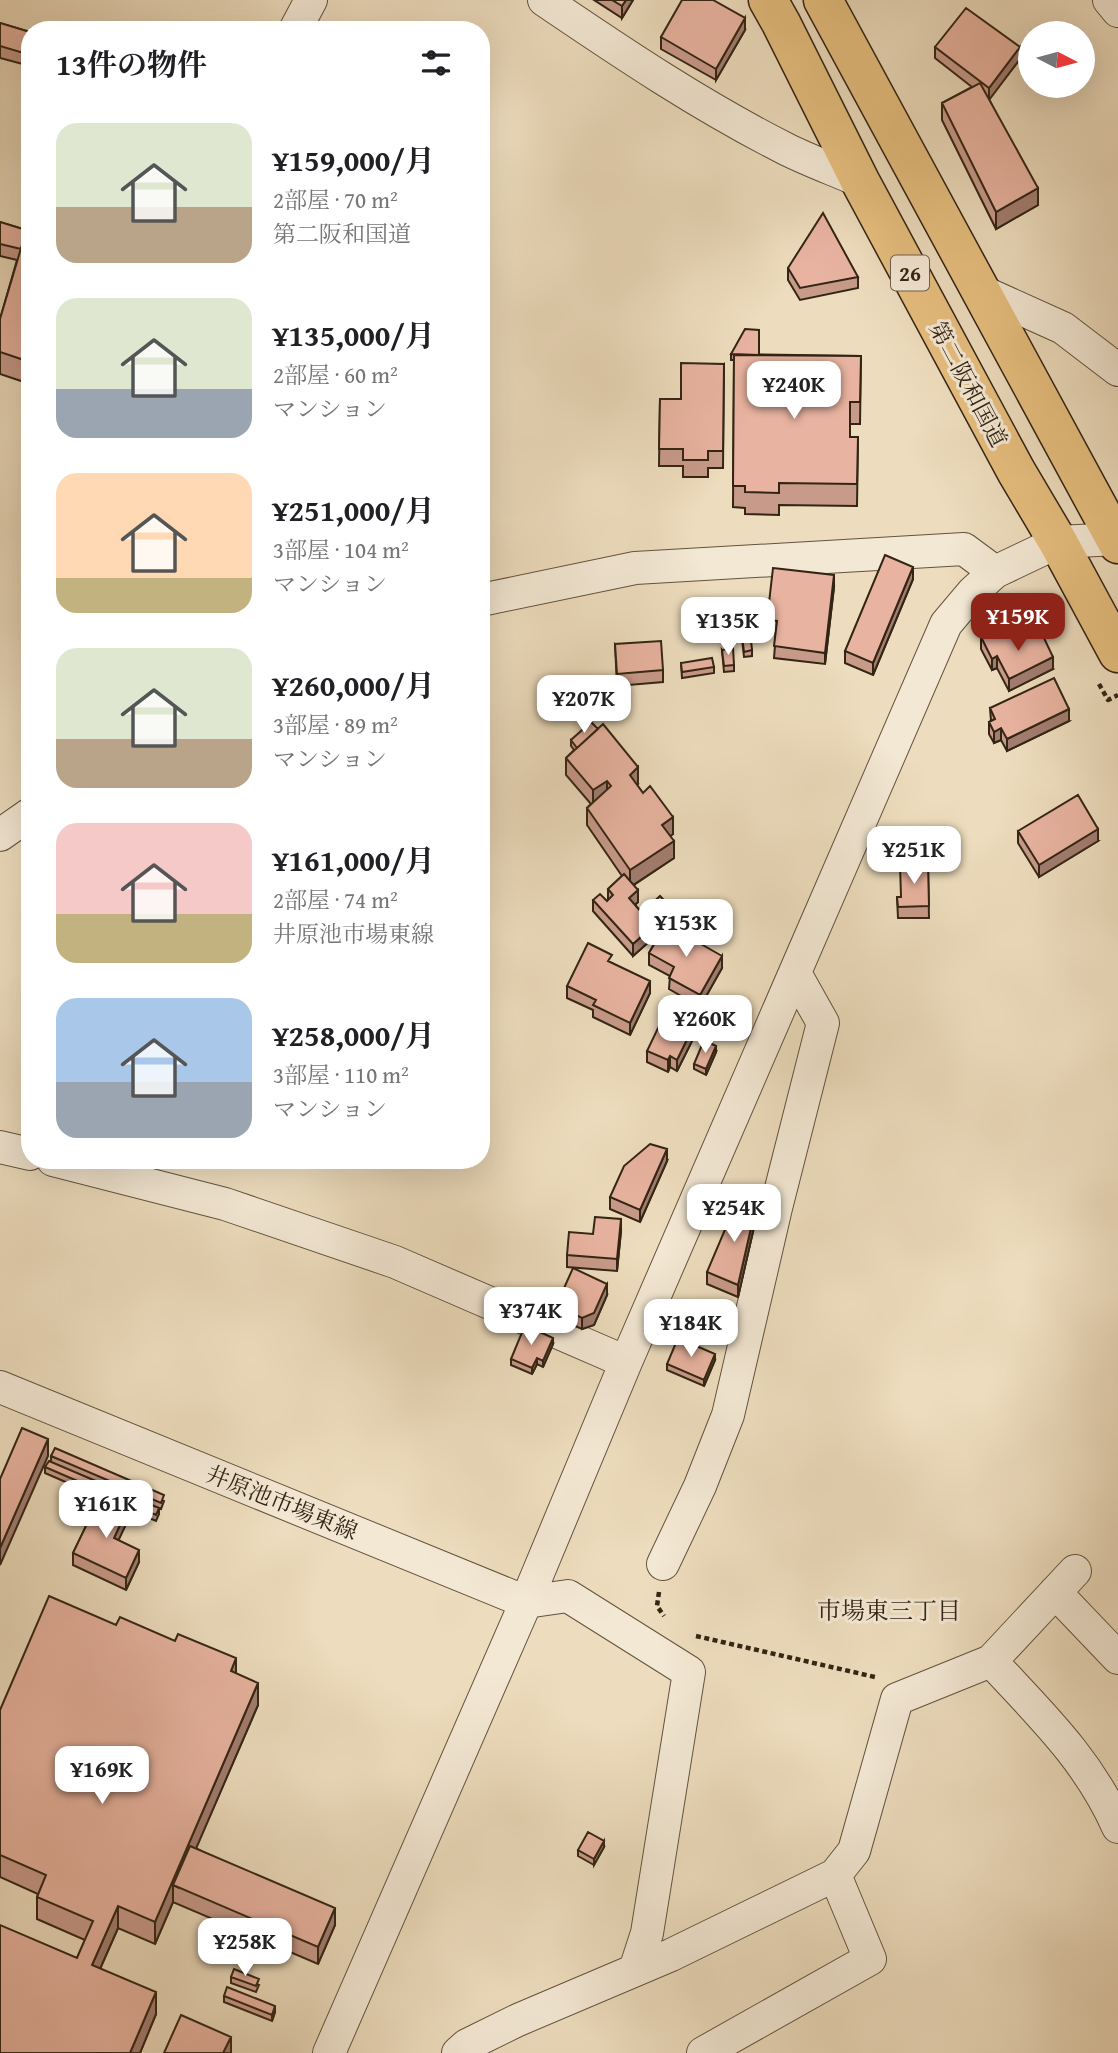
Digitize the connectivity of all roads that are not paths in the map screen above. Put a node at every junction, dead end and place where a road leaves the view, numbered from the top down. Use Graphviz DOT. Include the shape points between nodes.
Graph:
graph roads {
  1 [pos="311,0"];
  2 [pos="544,0"];
  3 [pos="768,0"];
  4 [pos="823,0"];
  5 [pos="1109,0"];
  6 [pos="1118,11"];
  7 [pos="300,21"];
  8 [pos="860,181"];
  9 [pos="981,291"];
  10 [pos="1118,370"];
  11 [pos="1117,541"];
  12 [pos="1058,542"];
  13 [pos="995,572"];
  14 [pos="490,598"];
  15 [pos="1118,653"];
  16 [pos="21,820"];
  17 [pos="0,835"];
  18 [pos="795,973"];
  19 [pos="0,1147"];
  20 [pos="21,1152"];
  21 [pos="88,1169"];
  22 [pos="626,1362"];
  23 [pos="0,1387"];
  24 [pos="663,1564"];
  25 [pos="526,1602"];
  26 [pos="1118,1657"];
  27 [pos="990,1661"];
  28 [pos="1118,1826"];
  29 [pos="835,1875"];
  30 [pos="635,1970"];
  31 [pos="329,2053"];
  32 [pos="458,2053"];
  33 [pos="703,2053"];
  1 -- 7 [label="street"];
  2 -- 8 [label="street" via="707,104 786,149"];
  3 -- 8 [label="highway, 第二阪和国道 / 26"];
  4 -- 9 [label="highway, 26"];
  5 -- 6 [label="street"];
  8 -- 12 [label="highway, 第二阪和国道 / 26"];
  9 -- 10 [label="street" via="1063,328"];
  9 -- 11 [label="highway, 26"];
  11 -- 12 [label="street"];
  12 -- 13 [label="street"];
  12 -- 15 [label="highway, 第二阪和国道 / 26"];
  13 -- 14 [label="street" via="964,549 635,568"];
  13 -- 18 [label="street" via="946,624"];
  16 -- 17 [label="street"];
  18 -- 22 [label="street"];
  18 -- 24 [label="street" via="823,1023 728,1415"];
  19 -- 20 [label="street"];
  21 -- 22 [label="street" via="225,1204 395,1262"];
  22 -- 25 [label="street"];
  23 -- 25 [label="street, 井原池市場東線"];
  25 -- 30 [label="street" via="568,1596 689,1672 647,1933"];
  25 -- 31 [label="street"];
  26 -- 27 [label="street" via="1065,1581"];
  27 -- 28 [label="street" via="1073,1750"];
  27 -- 29 [label="street" via="897,1699 854,1851"];
  29 -- 30 [label="street"];
  29 -- 33 [label="street" via="870,1959"];
  30 -- 32 [label="street" via="518,2020"];
}
